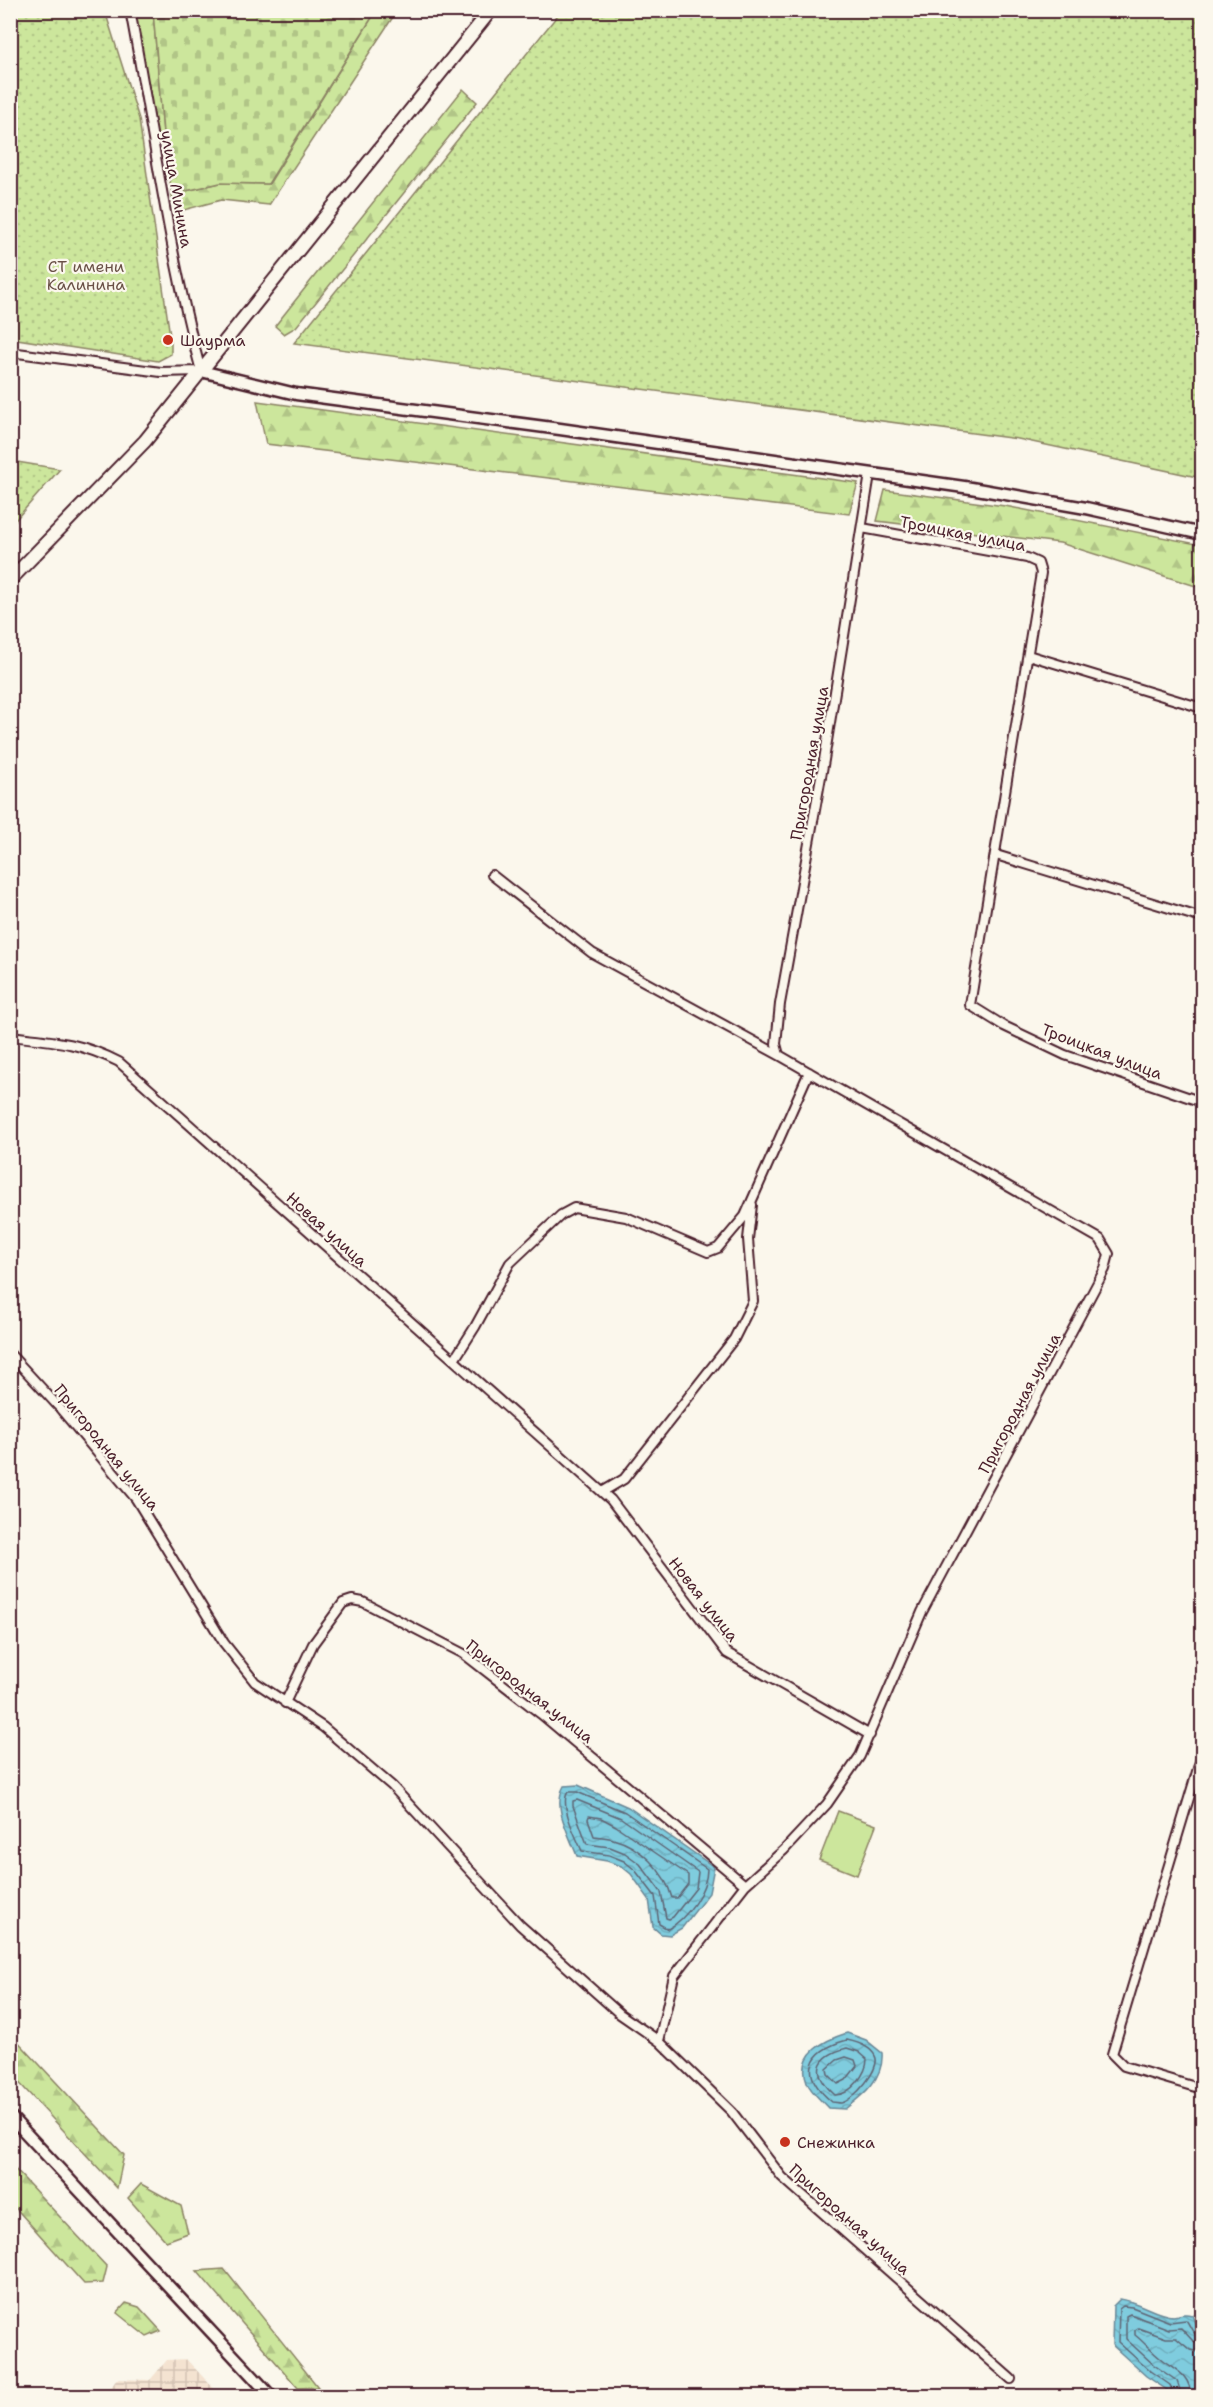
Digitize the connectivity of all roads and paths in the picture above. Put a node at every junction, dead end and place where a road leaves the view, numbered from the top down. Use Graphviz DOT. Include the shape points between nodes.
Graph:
graph roads {
  1 [pos="130,10"];
  2 [pos="492,10"];
  3 [pos="10,352"];
  4 [pos="201,372"];
  5 [pos="870,474"];
  6 [pos="862,528"];
  7 [pos="1203,534"];
  8 [pos="10,580"];
  9 [pos="1028,655"];
  10 [pos="1203,708"];
  11 [pos="996,855"];
  12 [pos="492,875"];
  13 [pos="1203,918"];
  14 [pos="10,1036"];
  15 [pos="779,1055"];
  16 [pos="809,1072"];
  17 [pos="1203,1102"];
  18 [pos="752,1200"];
  19 [pos="10,1354"];
  20 [pos="454,1360"];
  21 [pos="602,1492"];
  22 [pos="285,1703"];
  23 [pos="870,1735"];
  24 [pos="1203,1755"];
  25 [pos="744,1885"];
  26 [pos="659,2041"];
  27 [pos="1203,2089"];
  28 [pos="10,2116"];
  29 [pos="1011,2379"];
  30 [pos="271,2397"];
  1 -- 4 [label="street, улица Минина" via="172,242"];
  2 -- 4 [label="main road"];
  3 -- 4 [label="street" via="161,372"];
  4 -- 5 [label="street" via="296,394"];
  4 -- 8 [label="main road" via="145,441"];
  5 -- 6 [label="street, Пригородная улица"];
  5 -- 7 [label="street" via="1086,508"];
  6 -- 9 [label="street, Троицкая улица" via="1038,563 1041,573"];
  6 -- 15 [label="street, Пригородная улица" via="780,1004 776,1044"];
  9 -- 10 [label="street"];
  9 -- 11 [label="street, Троицкая улица"];
  11 -- 13 [label="street"];
  11 -- 17 [label="street, Троицкая улица" via="970,1005 1065,1055"];
  12 -- 15 [label="street, Пригородная улица" via="592,953"];
  14 -- 20 [label="street, Новая улица" via="68,1042 119,1062"];
  15 -- 16 [label="street, Пригородная улица"];
  16 -- 18 [label="street"];
  16 -- 23 [label="street, Пригородная улица" via="1100,1239 1109,1254 1105,1269 922,1612"];
  18 -- 20 [label="street" via="745,1216 718,1248 708,1252 626,1217 574,1208 561,1215 510,1263"];
  18 -- 21 [label="street" via="748,1239 753,1301 734,1339 624,1479"];
  19 -- 22 [label="street, Пригородная улица" via="136,1499 224,1643 255,1682"];
  20 -- 21 [label="street, Новая улица"];
  21 -- 23 [label="street, Новая улица" via="728,1653"];
  22 -- 25 [label="street, Пригородная улица" via="313,1644 343,1603 363,1602 464,1654"];
  22 -- 26 [label="street, Пригородная улица" via="323,1727 392,1786 520,1925 620,2014"];
  23 -- 25 [label="street, Пригородная улица" via="826,1804 784,1850"];
  24 -- 27 [label="street" via="1112,2054 1124,2066"];
  25 -- 26 [label="street, Пригородная улица" via="674,1976"];
  26 -- 29 [label="street, Пригородная улица" via="732,2112 782,2177"];
  28 -- 30 [label="street"];
}
